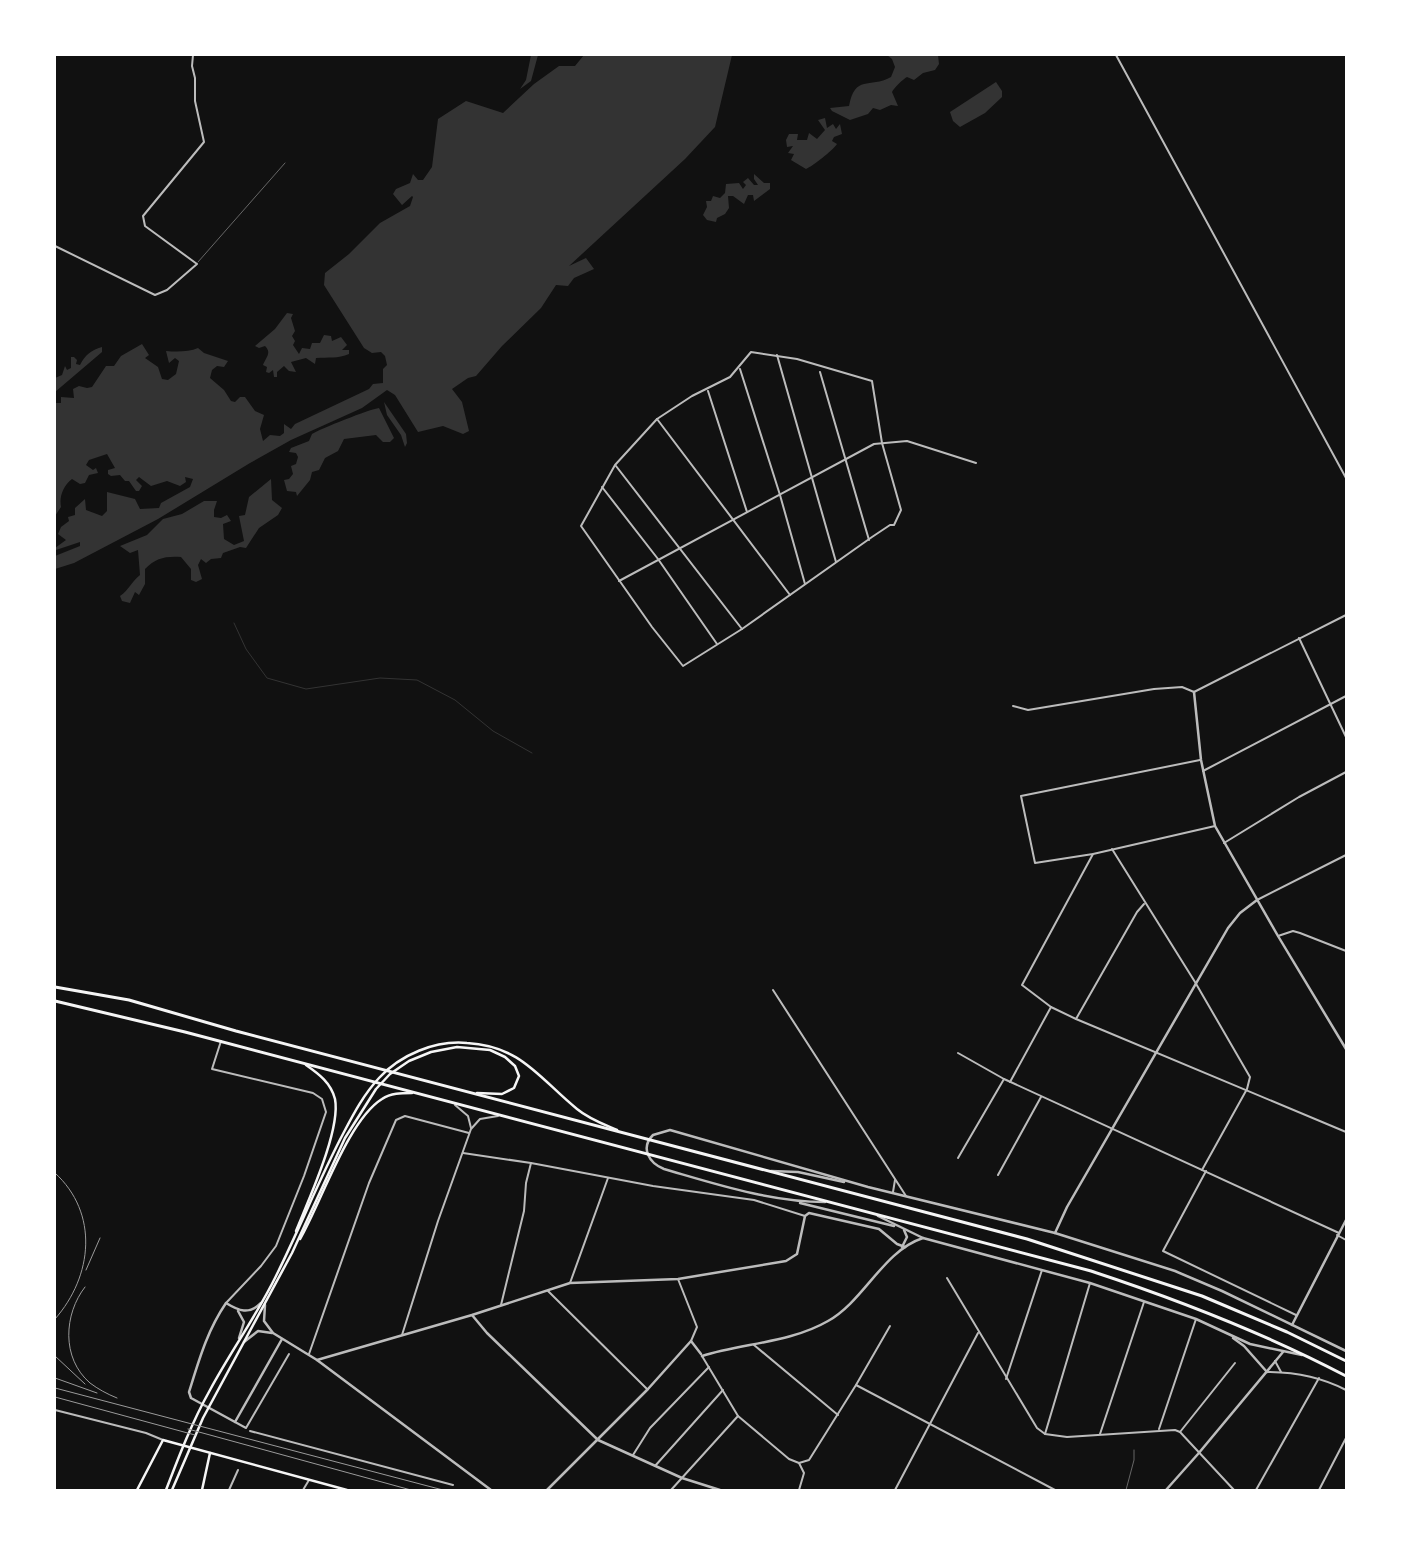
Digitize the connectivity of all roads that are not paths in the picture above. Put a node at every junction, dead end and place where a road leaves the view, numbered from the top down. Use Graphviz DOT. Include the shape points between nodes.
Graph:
graph roads {
  1 [pos="194,55"];
  2 [pos="1116,55"];
  3 [pos="285,164"];
  4 [pos="55,246"];
  5 [pos="197,264"];
  6 [pos="777,355"];
  7 [pos="740,368"];
  8 [pos="820,372"];
  9 [pos="708,390"];
  10 [pos="656,419"];
  11 [pos="882,443"];
  12 [pos="846,460"];
  13 [pos="976,462"];
  14 [pos="616,466"];
  15 [pos="1346,478"];
  16 [pos="813,479"];
  17 [pos="602,487"];
  18 [pos="780,495"];
  19 [pos="747,512"];
  20 [pos="734,520"];
  21 [pos="868,540"];
  22 [pos="681,548"];
  23 [pos="658,559"];
  24 [pos="836,563"];
  25 [pos="619,581"];
  26 [pos="805,584"];
  27 [pos="790,594"];
  28 [pos="1346,616"];
  29 [pos="742,629"];
  30 [pos="1299,638"];
  31 [pos="718,644"];
  32 [pos="1194,692"];
  33 [pos="1346,696"];
  34 [pos="1330,704"];
  35 [pos="1013,706"];
  36 [pos="1346,737"];
  37 [pos="1201,760"];
  38 [pos="1203,771"];
  39 [pos="1346,772"];
  40 [pos="1215,826"];
  41 [pos="1224,843"];
  42 [pos="1112,849"];
  43 [pos="1093,854"];
  44 [pos="1346,856"];
  45 [pos="1258,900"];
  46 [pos="1144,904"];
  47 [pos="1278,936"];
  48 [pos="1346,951"];
  49 [pos="55,987"];
  50 [pos="1196,987"];
  51 [pos="773,990"];
  52 [pos="55,1002"];
  53 [pos="1051,1007"];
  54 [pos="1076,1018"];
  55 [pos="221,1041"];
  56 [pos="1346,1049"];
  57 [pos="958,1053"];
  58 [pos="1157,1053"];
  59 [pos="305,1064"];
  60 [pos="1004,1079"];
  61 [pos="1010,1082"];
  62 [pos="1247,1090"];
  63 [pos="466,1092"];
  64 [pos="414,1093"];
  65 [pos="1041,1096"];
  66 [pos="453,1103"];
  67 [pos="501,1115"];
  68 [pos="471,1129"];
  69 [pos="1112,1130"];
  70 [pos="1346,1132"];
  71 [pos="469,1133"];
  72 [pos="625,1133"];
  73 [pos="463,1153"];
  74 [pos="958,1158"];
  75 [pos="531,1163"];
  76 [pos="764,1170"];
  77 [pos="1202,1170"];
  78 [pos="1206,1171"];
  79 [pos="998,1175"];
  80 [pos="608,1178"];
  81 [pos="895,1180"];
  82 [pos="868,1187"];
  83 [pos="892,1194"];
  84 [pos="907,1197"];
  85 [pos="796,1202"];
  86 [pos="829,1202"];
  87 [pos="872,1213"];
  88 [pos="805,1216"];
  89 [pos="1346,1220"];
  90 [pos="898,1227"];
  91 [pos="904,1230"];
  92 [pos="1056,1233"];
  93 [pos="1338,1234"];
  94 [pos="923,1238"];
  95 [pos="1346,1240"];
  96 [pos="903,1247"];
  97 [pos="288,1251"];
  98 [pos="292,1253"];
  99 [pos="1042,1270"];
  100 [pos="947,1278"];
  101 [pos="678,1279"];
  102 [pos="570,1283"];
  103 [pos="1090,1283"];
  104 [pos="548,1291"];
  105 [pos="1144,1302"];
  106 [pos="226,1303"];
  107 [pos="263,1304"];
  108 [pos="501,1305"];
  109 [pos="238,1310"];
  110 [pos="472,1315"];
  111 [pos="1296,1315"];
  112 [pos="1196,1319"];
  113 [pos="1292,1325"];
  114 [pos="890,1326"];
  115 [pos="979,1332"];
  116 [pos="274,1333"];
  117 [pos="402,1335"];
  118 [pos="1230,1336"];
  119 [pos="239,1338"];
  120 [pos="282,1338"];
  121 [pos="691,1341"];
  122 [pos="244,1342"];
  123 [pos="754,1344"];
  124 [pos="1346,1351"];
  125 [pos="1284,1352"];
  126 [pos="289,1354"];
  127 [pos="309,1354"];
  128 [pos="702,1355"];
  129 [pos="1306,1356"];
  130 [pos="317,1360"];
  131 [pos="1275,1361"];
  132 [pos="1346,1361"];
  133 [pos="1236,1364"];
  134 [pos="709,1367"];
  135 [pos="1267,1372"];
  136 [pos="1281,1372"];
  137 [pos="1346,1376"];
  138 [pos="1006,1378"];
  139 [pos="1319,1378"];
  140 [pos="856,1385"];
  141 [pos="648,1389"];
  142 [pos="723,1390"];
  143 [pos="1346,1390"];
  144 [pos="55,1410"];
  145 [pos="838,1415"];
  146 [pos="738,1416"];
  147 [pos="235,1422"];
  148 [pos="929,1424"];
  149 [pos="1159,1429"];
  150 [pos="250,1431"];
  151 [pos="1180,1432"];
  152 [pos="1046,1434"];
  153 [pos="1100,1434"];
  154 [pos="1346,1438"];
  155 [pos="163,1440"];
  156 [pos="598,1440"];
  157 [pos="1134,1450"];
  158 [pos="210,1454"];
  159 [pos="1198,1454"];
  160 [pos="633,1455"];
  161 [pos="799,1463"];
  162 [pos="655,1466"];
  163 [pos="238,1470"];
  164 [pos="682,1478"];
  165 [pos="309,1480"];
  166 [pos="453,1486"];
  167 [pos="138,1490"];
  168 [pos="166,1490"];
  169 [pos="172,1490"];
  170 [pos="202,1490"];
  171 [pos="229,1490"];
  172 [pos="303,1490"];
  173 [pos="346,1490"];
  174 [pos="491,1490"];
  175 [pos="547,1490"];
  176 [pos="671,1490"];
  177 [pos="720,1490"];
  178 [pos="799,1490"];
  179 [pos="895,1490"];
  180 [pos="1054,1490"];
  181 [pos="1126,1490"];
  182 [pos="1166,1490"];
  183 [pos="1234,1490"];
  184 [pos="1256,1490"];
  185 [pos="1319,1490"];
  1 -- 5 [label="street" via="195,101 203,145 143,216 145,226"];
  2 -- 15 [label="street"];
  3 -- 5 [label="lane"];
  4 -- 5 [label="street" via="155,295 167,290"];
  6 -- 7 [label="street" via="751,352"];
  6 -- 11 [label="street" via="872,381"];
  6 -- 16 [label="street"];
  7 -- 9 [label="street"];
  7 -- 18 [label="street"];
  8 -- 12 [label="street"];
  9 -- 10 [label="street" via="692,396"];
  9 -- 19 [label="street"];
  10 -- 17 [label="street" via="615,465"];
  10 -- 20 [label="street"];
  11 -- 12 [label="street" via="874,444"];
  11 -- 13 [label="street" via="907,441"];
  11 -- 21 [label="street" via="901,510 894,525"];
  12 -- 16 [label="street"];
  12 -- 21 [label="street"];
  14 -- 22 [label="street"];
  16 -- 18 [label="street"];
  16 -- 24 [label="street"];
  17 -- 23 [label="street"];
  17 -- 25 [label="street" via="581,526"];
  18 -- 19 [label="street"];
  18 -- 26 [label="street"];
  19 -- 20 [label="street"];
  20 -- 22 [label="street"];
  20 -- 27 [label="street"];
  21 -- 24 [label="street"];
  22 -- 23 [label="street"];
  22 -- 29 [label="street"];
  23 -- 25 [label="street"];
  23 -- 31 [label="street"];
  24 -- 26 [label="street"];
  25 -- 31 [label="street" via="682,665"];
  26 -- 27 [label="street"];
  27 -- 29 [label="street"];
  28 -- 30 [label="street"];
  29 -- 31 [label="street"];
  30 -- 32 [label="street"];
  30 -- 34 [label="street"];
  32 -- 35 [label="street" via="1182,687 1164,688 1028,710"];
  32 -- 37 [label="street"];
  33 -- 34 [label="street"];
  34 -- 36 [label="street"];
  34 -- 38 [label="street"];
  37 -- 38 [label="street"];
  37 -- 43 [label="street" via="1021,796 1036,863"];
  38 -- 40 [label="street"];
  39 -- 41 [label="street"];
  40 -- 41 [label="street"];
  40 -- 42 [label="street"];
  41 -- 45 [label="street"];
  42 -- 43 [label="street"];
  42 -- 46 [label="street"];
  43 -- 53 [label="street" via="1022,986"];
  44 -- 45 [label="street"];
  45 -- 47 [label="street"];
  45 -- 50 [label="street" via="1234,920"];
  46 -- 50 [label="street"];
  46 -- 54 [label="street"];
  47 -- 48 [label="street" via="1293,931"];
  47 -- 56 [label="street"];
  49 -- 63 [label="highway" via="156,1007"];
  50 -- 58 [label="street"];
  50 -- 62 [label="street" via="1249,1073"];
  51 -- 81 [label="street"];
  52 -- 55 [label="highway"];
  53 -- 54 [label="street"];
  53 -- 61 [label="street"];
  54 -- 58 [label="street"];
  55 -- 59 [label="highway"];
  55 -- 106 [label="street" via="212,1069 313,1093 326,1105 304,1176 276,1246"];
  57 -- 60 [label="street"];
  58 -- 62 [label="street"];
  58 -- 69 [label="street"];
  59 -- 64 [label="highway"];
  59 -- 97 [label="main road" via="330,1086 336,1114 331,1137"];
  60 -- 61 [label="street"];
  60 -- 74 [label="street"];
  61 -- 65 [label="street"];
  62 -- 70 [label="street"];
  62 -- 77 [label="street"];
  63 -- 72 [label="highway"];
  63 -- 98 [label="main road" via="496,1095 509,1092 518,1081 518,1071 505,1056 478,1048 444,1048 420,1056 390,1074 365,1104 328,1172"];
  64 -- 66 [label="highway"];
  64 -- 98 [label="main road" via="388,1095 364,1116"];
  65 -- 69 [label="street"];
  65 -- 79 [label="street"];
  66 -- 67 [label="highway"];
  66 -- 68 [label="street" via="468,1116"];
  67 -- 68 [label="street" via="480,1119"];
  67 -- 86 [label="highway"];
  68 -- 71 [label="street"];
  69 -- 77 [label="street"];
  69 -- 92 [label="street" via="1067,1207"];
  71 -- 73 [label="street"];
  71 -- 127 [label="street" via="401,1115 396,1120 369,1183"];
  72 -- 76 [label="highway"];
  72 -- 97 [label="main road" via="588,1116 529,1064 504,1050 466,1042 443,1044 416,1052 386,1070 361,1102 330,1159"];
  73 -- 75 [label="street"];
  73 -- 117 [label="street"];
  75 -- 80 [label="street"];
  75 -- 108 [label="street" via="524,1211"];
  76 -- 82 [label="street" via="798,1172"];
  76 -- 132 [label="highway" via="1027,1239 1135,1272 1241,1311"];
  77 -- 78 [label="street"];
  78 -- 93 [label="street"];
  78 -- 111 [label="street" via="1163,1251"];
  80 -- 88 [label="street" via="754,1200"];
  80 -- 102 [label="street"];
  81 -- 83 [label="street"];
  81 -- 84 [label="street"];
  82 -- 83 [label="street"];
  82 -- 85 [label="street" via="683,1134 662,1131 653,1134 647,1144 648,1157 652,1162 674,1172"];
  83 -- 84 [label="street"];
  84 -- 92 [label="street"];
  85 -- 86 [label="street"];
  85 -- 90 [label="street"];
  86 -- 87 [label="highway"];
  87 -- 90 [label="street"];
  87 -- 129 [label="highway" via="1091,1271 1217,1316"];
  88 -- 96 [label="street" via="817,1215 879,1229"];
  88 -- 101 [label="street" via="800,1247 793,1258"];
  89 -- 93 [label="street"];
  90 -- 91 [label="street"];
  91 -- 94 [label="street"];
  91 -- 96 [label="street" via="908,1237"];
  92 -- 113 [label="street" via="1174,1271"];
  93 -- 95 [label="street"];
  93 -- 111 [label="street"];
  94 -- 96 [label="street"];
  94 -- 99 [label="street"];
  96 -- 123 [label="street" via="829,1321 806,1331"];
  97 -- 107 [label="main road"];
  98 -- 107 [label="main road"];
  99 -- 103 [label="street"];
  99 -- 138 [label="street"];
  100 -- 115 [label="street"];
  101 -- 102 [label="street"];
  101 -- 121 [label="street" via="697,1327"];
  102 -- 104 [label="street"];
  103 -- 105 [label="street"];
  103 -- 152 [label="street"];
  104 -- 108 [label="street"];
  104 -- 141 [label="street"];
  105 -- 112 [label="street"];
  105 -- 153 [label="street"];
  106 -- 109 [label="street"];
  106 -- 147 [label="street" via="206,1338 189,1393 193,1401"];
  107 -- 109 [label="street" via="251,1311"];
  107 -- 116 [label="street" via="264,1321"];
  107 -- 119 [label="main road"];
  107 -- 122 [label="main road"];
  108 -- 110 [label="street"];
  109 -- 119 [label="street" via="244,1322"];
  110 -- 117 [label="street"];
  110 -- 156 [label="street"];
  111 -- 113 [label="street"];
  112 -- 118 [label="street"];
  112 -- 149 [label="street"];
  113 -- 124 [label="street"];
  114 -- 140 [label="street"];
  115 -- 138 [label="street"];
  115 -- 148 [label="street"];
  116 -- 120 [label="street"];
  116 -- 122 [label="street" via="258,1331"];
  117 -- 130 [label="street"];
  118 -- 125 [label="street"];
  118 -- 135 [label="street" via="1244,1346"];
  119 -- 168 [label="main road" via="210,1390"];
  120 -- 127 [label="street"];
  120 -- 147 [label="street"];
  121 -- 128 [label="street"];
  121 -- 141 [label="street"];
  122 -- 169 [label="main road" via="192,1441"];
  123 -- 128 [label="street"];
  123 -- 145 [label="street"];
  125 -- 129 [label="street"];
  125 -- 131 [label="street"];
  126 -- 147 [label="street" via="246,1428"];
  127 -- 130 [label="street"];
  128 -- 134 [label="street"];
  129 -- 137 [label="highway"];
  130 -- 174 [label="street"];
  131 -- 135 [label="street"];
  131 -- 136 [label="street"];
  133 -- 151 [label="street"];
  134 -- 142 [label="street"];
  134 -- 160 [label="street" via="650,1428"];
  135 -- 136 [label="street"];
  135 -- 159 [label="street"];
  136 -- 139 [label="street"];
  138 -- 152 [label="street" via="1037,1428"];
  139 -- 143 [label="street"];
  139 -- 184 [label="street"];
  140 -- 145 [label="street"];
  140 -- 148 [label="street"];
  141 -- 156 [label="street"];
  142 -- 146 [label="street"];
  142 -- 162 [label="street"];
  144 -- 155 [label="street"];
  145 -- 161 [label="street" via="809,1460"];
  146 -- 161 [label="street" via="789,1459"];
  146 -- 164 [label="street"];
  148 -- 179 [label="street"];
  148 -- 180 [label="street"];
  149 -- 151 [label="street"];
  149 -- 153 [label="street"];
  150 -- 166 [label="street"];
  151 -- 159 [label="street"];
  152 -- 153 [label="street" via="1084,1437"];
  154 -- 185 [label="street"];
  155 -- 158 [label="main road"];
  155 -- 167 [label="main road"];
  156 -- 160 [label="street"];
  156 -- 175 [label="street"];
  157 -- 181 [label="lane"];
  158 -- 165 [label="main road"];
  158 -- 170 [label="main road"];
  159 -- 182 [label="street"];
  159 -- 183 [label="street"];
  160 -- 162 [label="street"];
  161 -- 178 [label="street" via="804,1473"];
  162 -- 164 [label="street"];
  163 -- 171 [label="street"];
  164 -- 176 [label="street"];
  164 -- 177 [label="street"];
  165 -- 172 [label="street"];
  165 -- 173 [label="main road"];
}
